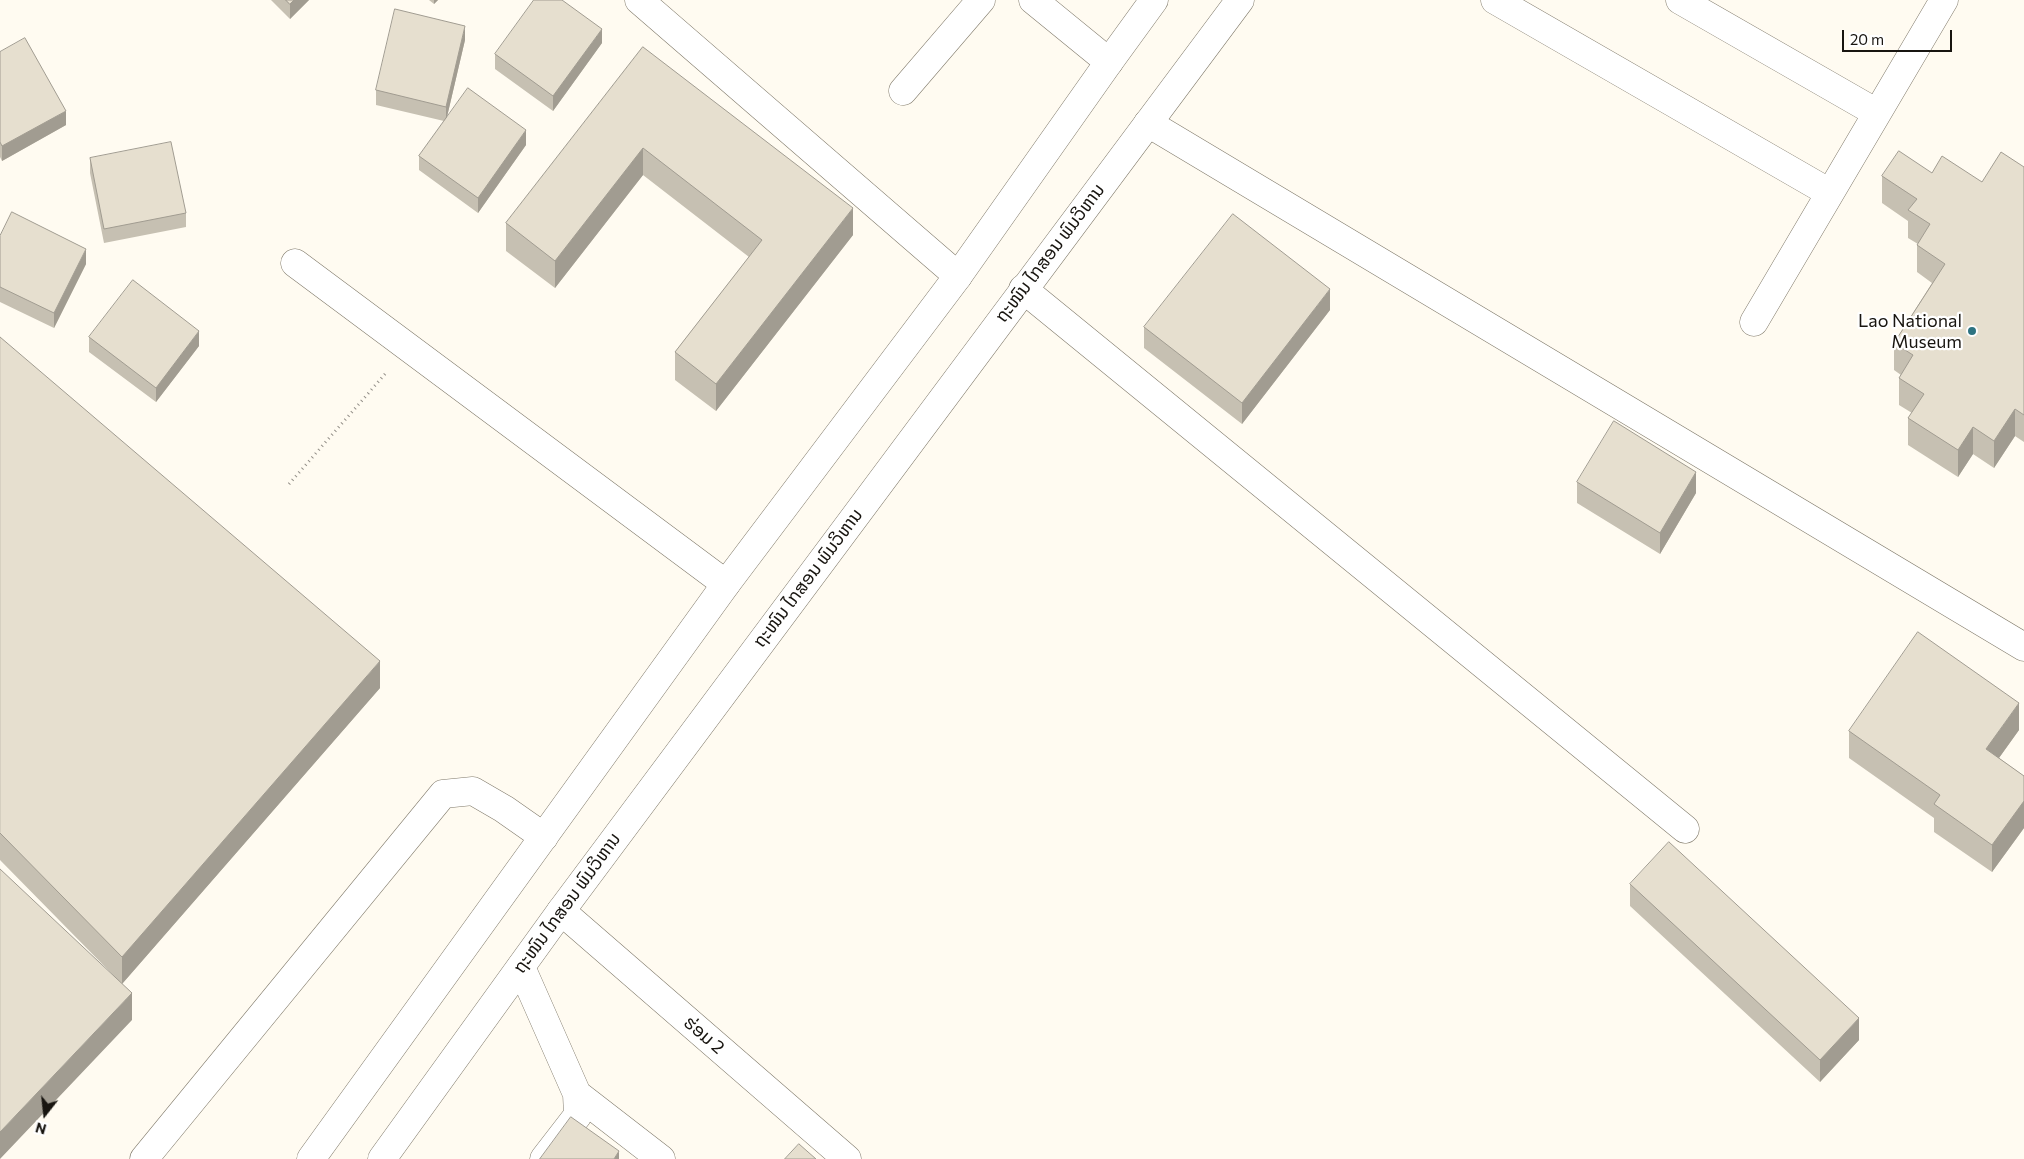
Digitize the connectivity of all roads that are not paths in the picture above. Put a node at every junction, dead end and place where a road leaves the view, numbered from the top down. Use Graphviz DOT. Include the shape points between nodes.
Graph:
graph roads {
  1 [pos="639,0"];
  2 [pos="981,0"];
  3 [pos="1033,0"];
  4 [pos="1154,0"];
  5 [pos="1240,0"];
  6 [pos="1495,0"];
  7 [pos="1680,0"];
  8 [pos="1944,0"];
  9 [pos="1109,62"];
  10 [pos="903,91"];
  11 [pos="1877,113"];
  12 [pos="1148,123"];
  13 [pos="1830,193"];
  14 [pos="296,263"];
  15 [pos="958,276"];
  16 [pos="1023,289"];
  17 [pos="1754,322"];
  18 [pos="726,584"];
  19 [pos="2024,647"];
  20 [pos="1685,829"];
  21 [pos="544,837"];
  22 [pos="561,911"];
  23 [pos="521,967"];
  24 [pos="576,1094"];
  25 [pos="144,1159"];
  26 [pos="312,1159"];
  27 [pos="382,1159"];
  28 [pos="544,1159"];
  29 [pos="661,1159"];
  30 [pos="847,1159"];
  1 -- 15 [label="main road"];
  2 -- 10 [label="main road"];
  3 -- 9 [label="main road"];
  4 -- 9 [label="main road"];
  5 -- 12 [label="main road, ຖະໜົນ ໄກສອນ ພົມວິຫານ"];
  6 -- 13 [label="main road"];
  7 -- 11 [label="main road"];
  8 -- 11 [label="main road"];
  9 -- 15 [label="main road"];
  11 -- 13 [label="main road"];
  12 -- 16 [label="main road, ຖະໜົນ ໄກສອນ ພົມວິຫານ"];
  12 -- 19 [label="main road"];
  13 -- 17 [label="main road"];
  14 -- 18 [label="main road"];
  15 -- 18 [label="main road"];
  16 -- 20 [label="main road"];
  16 -- 22 [label="main road, ຖະໜົນ ໄກສອນ ພົມວິຫານ"];
  18 -- 21 [label="main road"];
  21 -- 25 [label="main road" via="473,792 443,794"];
  21 -- 26 [label="main road"];
  22 -- 23 [label="main road, ຖະໜົນ ໄກສອນ ພົມວິຫານ"];
  22 -- 30 [label="main road, ຮ່ອມ 2"];
  23 -- 24 [label="main road"];
  23 -- 27 [label="main road, ຖະໜົນ ໄກສອນ ພົມວິຫານ"];
  24 -- 28 [label="main road" via="578,1115"];
  24 -- 29 [label="main road"];
}
